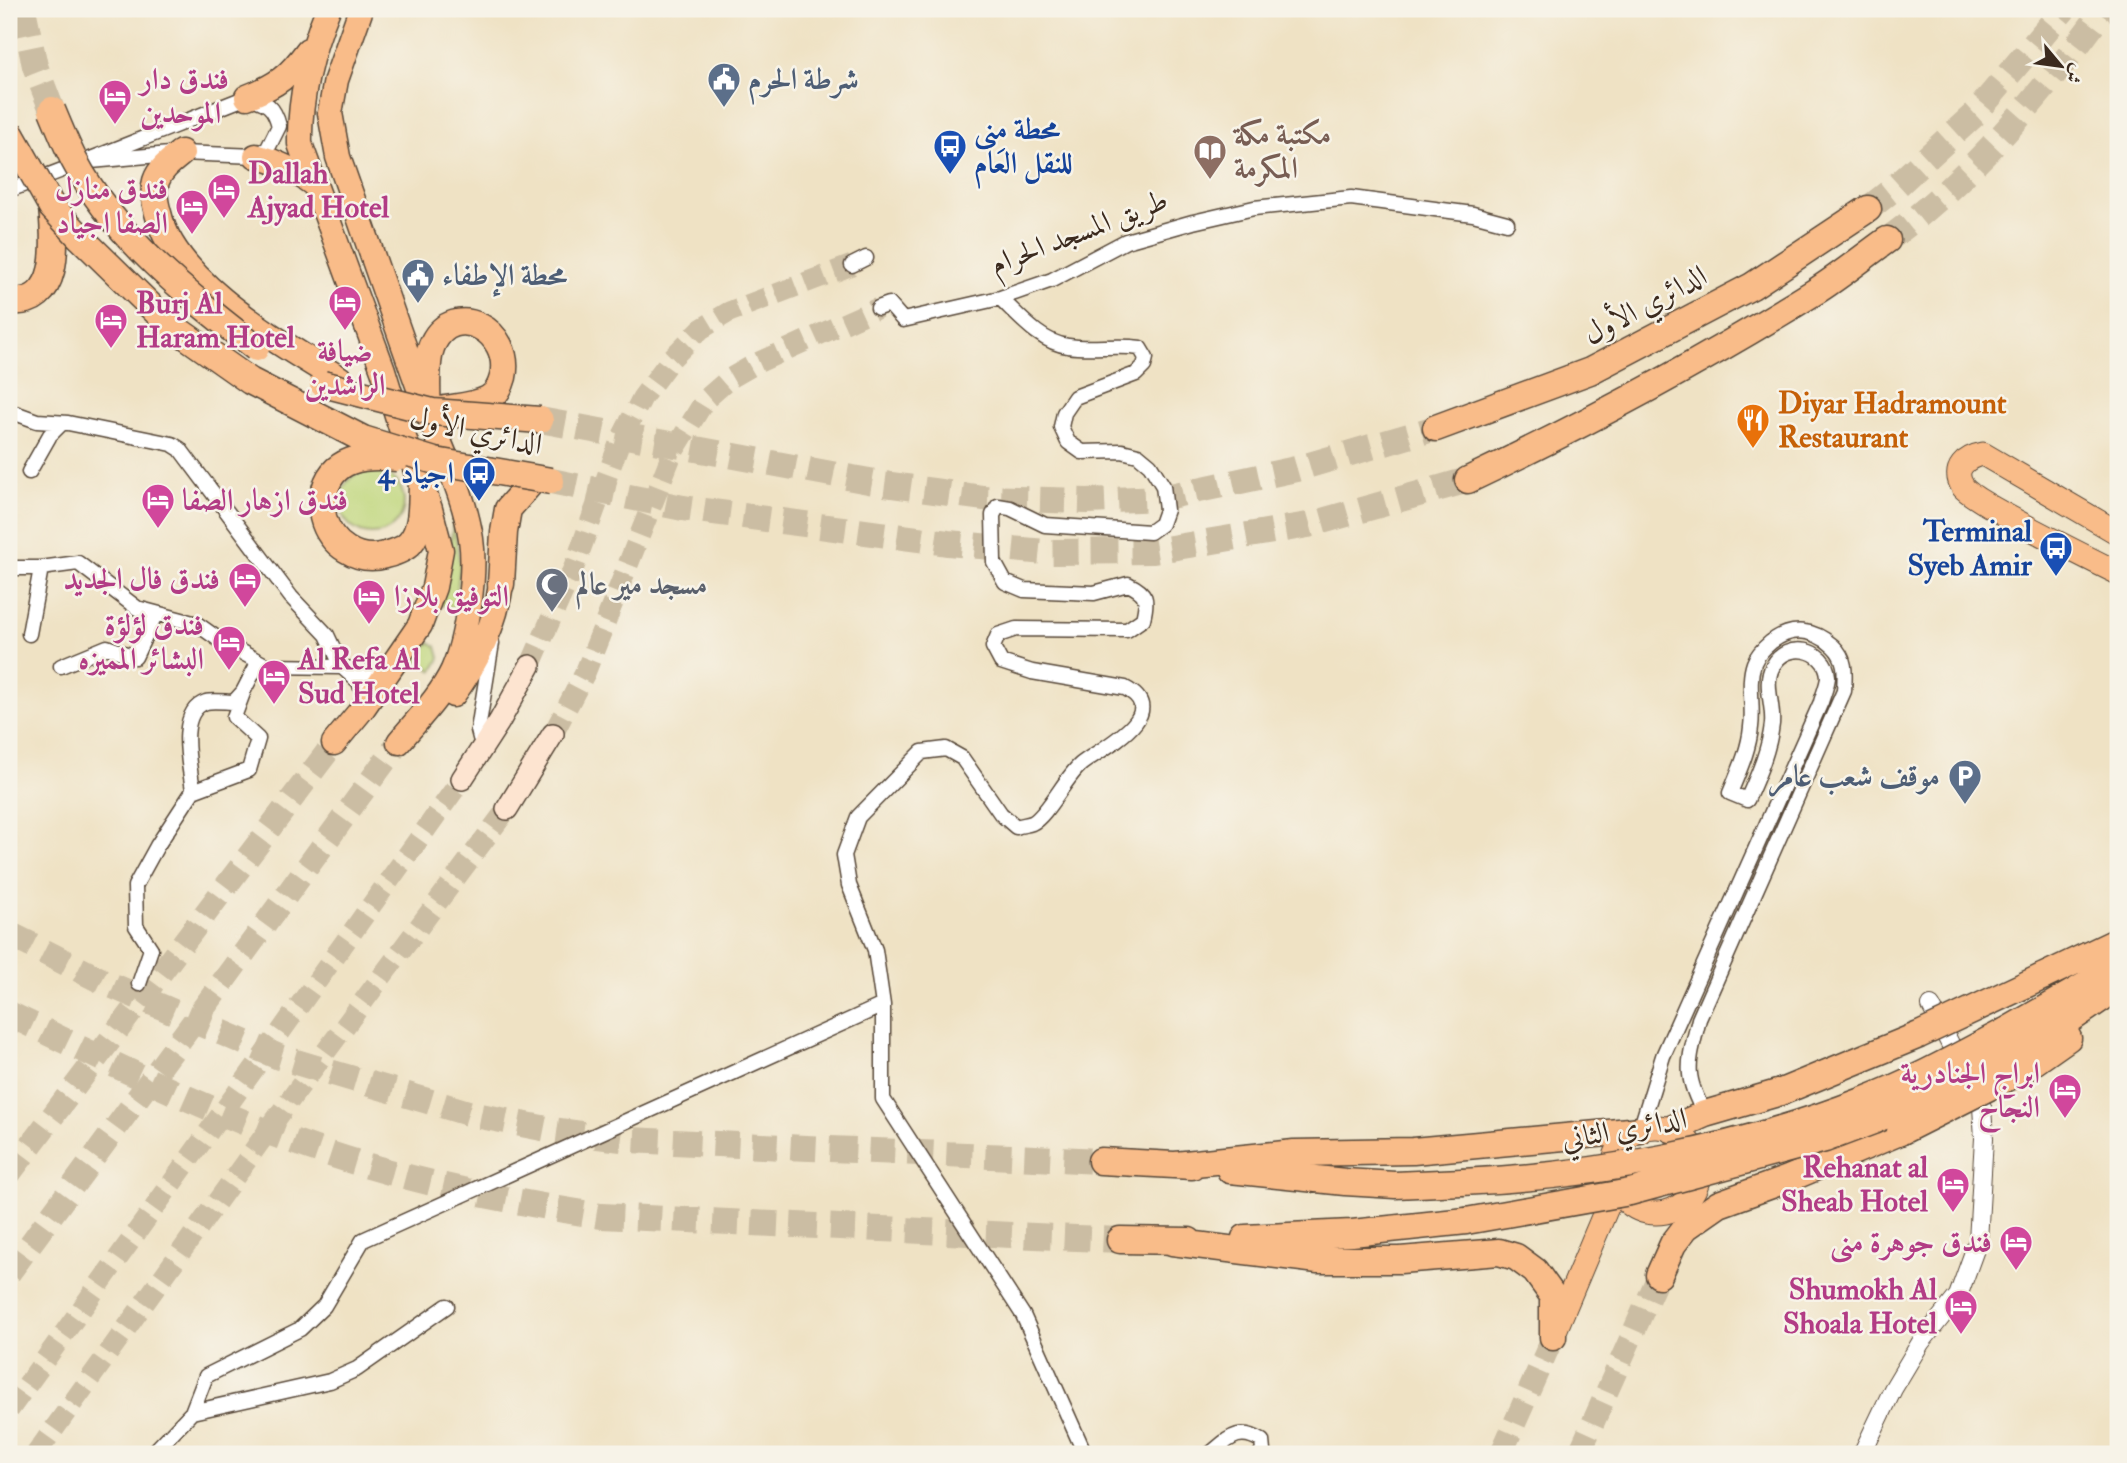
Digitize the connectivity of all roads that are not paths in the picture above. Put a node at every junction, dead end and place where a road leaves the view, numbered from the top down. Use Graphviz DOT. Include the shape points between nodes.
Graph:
graph roads {
  1 [pos="328,9"];
  2 [pos="361,9"];
  3 [pos="315,41"];
  4 [pos="247,97"];
  5 [pos="52,110"];
  6 [pos="9,131"];
  7 [pos="181,153"];
  8 [pos="256,156"];
  9 [pos="91,161"];
  10 [pos="315,185"];
  11 [pos="9,190"];
  12 [pos="354,202"];
  13 [pos="52,207"];
  14 [pos="1868,209"];
  15 [pos="326,211"];
  16 [pos="1507,223"];
  17 [pos="1887,240"];
  18 [pos="866,258"];
  19 [pos="852,265"];
  20 [pos="1000,298"];
  21 [pos="9,301"];
  22 [pos="884,306"];
  23 [pos="331,382"];
  24 [pos="15,412"];
  25 [pos="430,412"];
  26 [pos="540,420"];
  27 [pos="62,423"];
  28 [pos="1436,428"];
  29 [pos="435,461"];
  30 [pos="29,472"];
  31 [pos="1468,480"];
  32 [pos="422,486"];
  33 [pos="2118,533"];
  34 [pos="9,568"];
  35 [pos="41,568"];
  36 [pos="2118,573"];
  37 [pos="501,584"];
  38 [pos="156,613"];
  39 [pos="492,622"];
  40 [pos="29,634"];
  41 [pos="258,663"];
  42 [pos="61,666"];
  43 [pos="530,666"];
  44 [pos="342,667"];
  45 [pos="383,681"];
  46 [pos="243,692"];
  47 [pos="363,708"];
  48 [pos="554,734"];
  49 [pos="334,743"];
  50 [pos="486,743"];
  51 [pos="462,779"];
  52 [pos="193,791"];
  53 [pos="507,809"];
  54 [pos="2115,947"];
  55 [pos="139,984"];
  56 [pos="2118,987"];
  57 [pos="883,1005"];
  58 [pos="2118,1005"];
  59 [pos="1931,1006"];
  60 [pos="2013,1051"];
  61 [pos="1705,1114"];
  62 [pos="1640,1129"];
  63 [pos="1671,1129"];
  64 [pos="1101,1161"];
  65 [pos="1175,1165"];
  66 [pos="1616,1186"];
  67 [pos="1683,1204"];
  68 [pos="1120,1240"];
  69 [pos="1172,1242"];
  70 [pos="1659,1275"];
  71 [pos="447,1306"];
  72 [pos="1553,1337"];
  73 [pos="192,1412"];
  74 [pos="152,1454"];
  75 [pos="1085,1454"];
  76 [pos="1210,1454"];
  77 [pos="1261,1454"];
  78 [pos="1862,1454"];
  1 -- 3 [label="highway"];
  2 -- 12 [label="highway" via="336,80 330,113 338,157"];
  3 -- 4 [label="highway" via="291,73"];
  3 -- 10 [label="highway" via="299,115 300,144"];
  4 -- 8 [label="street" via="265,102 279,127 268,148"];
  4 -- 9 [label="street"];
  5 -- 23 [label="highway, الدائري الأول, bridge" via="74,161 110,214 155,264 257,348"];
  6 -- 13 [label="highway, الدائري الأول, bridge"];
  7 -- 8 [label="street"];
  7 -- 9 [label="street"];
  7 -- 23 [label="highway" via="156,181 155,200 172,250 219,298"];
  8 -- 10 [label="highway" via="278,162"];
  9 -- 11 [label="street"];
  10 -- 15 [label="highway"];
  12 -- 15 [label="highway"];
  12 -- 25 [label="highway"];
  13 -- 21 [label="highway" via="53,268 40,292 27,300"];
  13 -- 29 [label="highway, الدائري الأول, bridge" via="169,324 250,381 363,439"];
  14 -- 28 [label="highway, الدائري الأول" via="1752,286 1590,371"];
  15 -- 32 [label="highway"];
  16 -- 20 [label="street, طريق المسجد الحرام" via="1351,198 1254,208 1126,241 1052,280"];
  17 -- 31 [label="highway" via="1815,291 1714,351 1570,431"];
  18 -- 19 [label="street"];
  20 -- 22 [label="street, طريق المسجد الحرام" via="903,320"];
  20 -- 57 [label="street" via="1052,341 1066,346 1125,345 1140,348 1146,358 1136,374 1076,397 1064,413 1061,427 1069,442 1082,452 1122,451 1138,455 1150,465 1163,486 1166,510 1161,524 1150,532 1045,525 998,506 993,515 994,562 1005,582 1024,590 1094,593 1128,583 1141,590 1147,603 1143,619 1127,630 1016,629 998,635 993,647 1001,662 1125,688 1140,704 1138,718 1124,736 1079,765 1034,822 1016,827 1001,814 962,758 946,749 922,752 858,817 844,855 849,885 875,950"];
  23 -- 25 [label="highway, الدائري الأول, bridge"];
  24 -- 27 [label="street" via="37,421"];
  25 -- 25 [label="highway, bridge" via="478,402 495,393 505,362 494,335 469,323 441,331 431,345"];
  25 -- 26 [label="highway, الدائري الأول, bridge"];
  25 -- 39 [label="highway" via="461,499 473,562 453,670 399,742 426,730 447,703 478,657"];
  27 -- 30 [label="street"];
  27 -- 44 [label="street" via="180,449 291,597 327,635"];
  29 -- 32 [label="highway, bridge" via="355,458 337,468 325,485 323,517 344,548 363,558 376,558 410,543 420,522"];
  29 -- 37 [label="highway, الدائري الأول, bridge" via="542,480 508,509"];
  32 -- 45 [label="highway" via="441,550 420,625"];
  33 -- 36 [label="main road" via="1983,454 1970,456 1962,464 1958,474 1963,488"];
  34 -- 35 [label="street"];
  35 -- 38 [label="street" via="78,563 137,608"];
  35 -- 40 [label="street"];
  37 -- 39 [label="highway"];
  38 -- 41 [label="street" via="197,624"];
  38 -- 42 [label="street" via="135,657 107,647"];
  39 -- 50 [label="street" via="478,730"];
  41 -- 44 [label="street"];
  41 -- 46 [label="street"];
  43 -- 50 [label="main road"];
  44 -- 45 [label="street"];
  44 -- 47 [label="street" via="359,682"];
  45 -- 47 [label="highway"];
  46 -- 52 [label="street" via="234,702 205,702 195,709 186,751"];
  46 -- 52 [label="street" via="234,717 258,739 253,762 249,769"];
  47 -- 49 [label="highway"];
  48 -- 53 [label="main road"];
  50 -- 51 [label="main road"];
  52 -- 55 [label="street" via="135,886 136,926 150,949"];
  54 -- 60 [label="highway, الدائري الثاني" via="2093,981"];
  54 -- 61 [label="highway, bridge" via="1781,1092"];
  56 -- 60 [label="highway, الدائري الثاني"];
  57 -- 73 [label="street" via="363,1240 324,1306 300,1329 206,1376"];
  57 -- 75 [label="street" via="883,1099 1023,1315"];
  58 -- 60 [label="highway"];
  59 -- 78 [label="street" via="1982,1107 1978,1241 1958,1296 1921,1342"];
  60 -- 65 [label="highway, الدائري الثاني, bridge" via="1927,1074 1862,1101 1745,1139 1532,1179 1395,1185"];
  60 -- 69 [label="highway, الدائري الثاني, bridge" via="1920,1100 1825,1139 1630,1192 1466,1221 1352,1233"];
  60 -- 70 [label="highway, bridge" via="1900,1132 1718,1204 1686,1227"];
  61 -- 62 [label="street" via="1691,1087 1688,1065 1699,1019 1844,691 1845,665 1836,648 1803,630 1782,634 1754,662 1752,725 1746,755 1730,793 1747,800 1769,748 1773,720 1768,679 1782,654 1797,649 1824,663 1828,677 1821,702 1663,1056"];
  61 -- 63 [label="highway"];
  62 -- 63 [label="main road"];
  62 -- 65 [label="highway" via="1413,1151 1294,1153"];
  62 -- 66 [label="main road" via="1620,1147 1613,1173"];
  63 -- 67 [label="main road" via="1692,1144 1698,1156 1698,1182"];
  64 -- 65 [label="highway, الدائري الثاني"];
  66 -- 67 [label="main road" via="1633,1206 1645,1211 1658,1213"];
  66 -- 72 [label="main road"];
  67 -- 70 [label="main road"];
  68 -- 69 [label="highway, الدائري الثاني"];
  69 -- 72 [label="highway" via="1318,1260 1400,1260 1499,1252 1516,1257 1535,1271 1553,1296"];
  71 -- 73 [label="street" via="357,1369 330,1381"];
  73 -- 74 [label="street"];
  76 -- 77 [label="street" via="1235,1435 1251,1434 1262,1441"];
}
